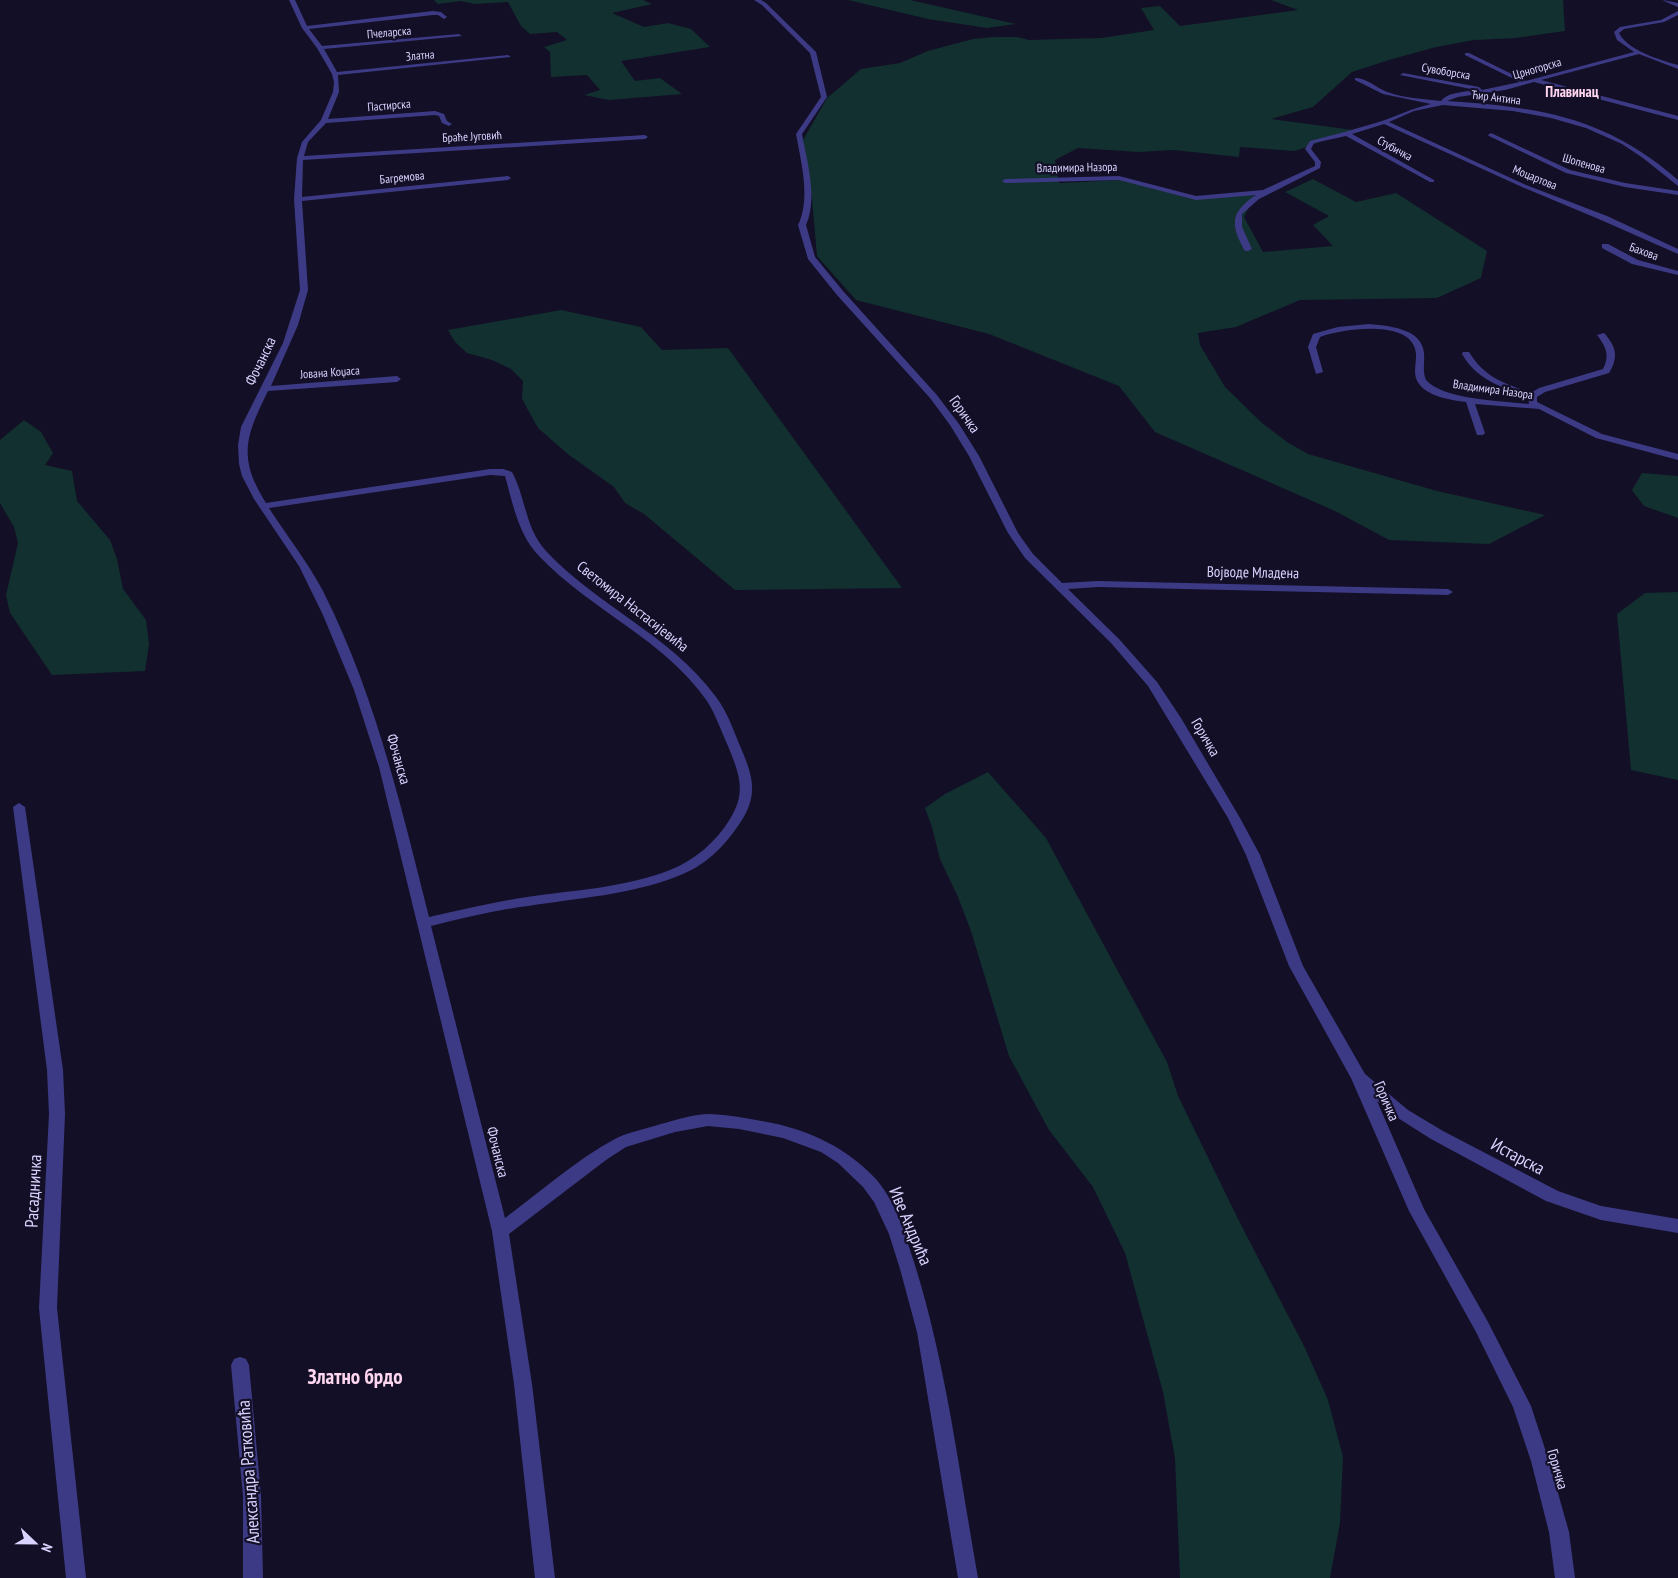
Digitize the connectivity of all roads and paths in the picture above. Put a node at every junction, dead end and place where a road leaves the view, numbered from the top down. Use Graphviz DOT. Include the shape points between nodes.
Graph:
graph roads {
  1 [pos="292,0"];
  2 [pos="757,0"];
  3 [pos="1666,0"];
  4 [pos="1678,5"];
  5 [pos="1678,14"];
  6 [pos="444,17"];
  7 [pos="305,28"];
  8 [pos="459,36"];
  9 [pos="320,48"];
  10 [pos="1640,52"];
  11 [pos="1467,54"];
  12 [pos="508,57"];
  13 [pos="1678,67"];
  14 [pos="335,74"];
  15 [pos="1404,75"];
  16 [pos="1358,79"];
  17 [pos="1536,80"];
  18 [pos="1526,83"];
  19 [pos="1483,92"];
  20 [pos="1442,103"];
  21 [pos="1678,118"];
  22 [pos="324,121"];
  23 [pos="1384,122"];
  24 [pos="449,124"];
  25 [pos="1347,134"];
  26 [pos="1491,134"];
  27 [pos="645,137"];
  28 [pos="300,158"];
  29 [pos="508,178"];
  30 [pos="1005,181"];
  31 [pos="1432,181"];
  32 [pos="1678,184"];
  33 [pos="1266,192"];
  34 [pos="1678,193"];
  35 [pos="298,199"];
  36 [pos="1605,246"];
  37 [pos="1248,250"];
  38 [pos="1678,252"];
  39 [pos="1678,273"];
  40 [pos="1601,335"];
  41 [pos="1466,354"];
  42 [pos="1319,372"];
  43 [pos="397,379"];
  44 [pos="264,389"];
  45 [pos="1532,396"];
  46 [pos="1469,400"];
  47 [pos="1538,407"];
  48 [pos="1480,433"];
  49 [pos="1678,457"];
  50 [pos="264,506"];
  51 [pos="1058,586"];
  52 [pos="1448,592"];
  53 [pos="19,807"];
  54 [pos="424,923"];
  55 [pos="1359,1078"];
  56 [pos="1678,1226"];
  57 [pos="500,1231"];
  58 [pos="240,1365"];
  59 [pos="76,1578"];
  60 [pos="253,1578"];
  61 [pos="545,1578"];
  62 [pos="968,1578"];
  63 [pos="1565,1578"];
  1 -- 7 [label="street"];
  2 -- 51 [label="street, Горичка" via="813,52 824,97 799,134 807,202 807,214 802,225 811,257 933,396 974,456 1013,533 1029,556"];
  3 -- 4 [label="street"];
  5 -- 10 [label="street" via="1662,21 1618,30 1618,40"];
  6 -- 7 [label="street" via="433,13"];
  7 -- 9 [label="street"];
  8 -- 9 [label="street, Пчеларска"];
  9 -- 14 [label="street"];
  10 -- 13 [label="street"];
  10 -- 17 [label="street, Црногорска"];
  11 -- 18 [label="street"];
  12 -- 14 [label="street, Златна"];
  14 -- 22 [label="street, Фочанска" via="336,92"];
  15 -- 19 [label="street, Сувоборска" via="1473,87"];
  16 -- 20 [label="street, Ћир Антина" via="1380,92"];
  17 -- 18 [label="street, Црногорска"];
  17 -- 21 [label="street"];
  18 -- 19 [label="street, Црногорска"];
  19 -- 20 [label="street, Црногорска" via="1451,96"];
  20 -- 23 [label="street, Владимира Назора" via="1405,112"];
  20 -- 32 [label="street, Ћир Антина" via="1518,110 1588,128 1629,146"];
  22 -- 24 [label="street, Пастирска" via="435,113 442,115 444,122"];
  22 -- 28 [label="street, Фочанска" via="305,142"];
  23 -- 25 [label="street, Владимира Назора"];
  23 -- 38 [label="street, Моцартова"];
  25 -- 31 [label="street, Стубичка"];
  25 -- 33 [label="street, Владимира Назора" via="1310,144 1309,152 1319,166"];
  26 -- 34 [label="street, Шопенова" via="1568,172"];
  27 -- 28 [label="street, Браће Југовић"];
  28 -- 35 [label="street, Фочанска"];
  29 -- 35 [label="street, Багремова"];
  30 -- 33 [label="street, Владимира Назора" via="1119,178 1196,198"];
  33 -- 37 [label="street, Владимира Назора" via="1246,204 1238,216 1237,224"];
  35 -- 44 [label="street, Фочанска" via="304,290 296,325"];
  36 -- 39 [label="street, Бахова" via="1635,262"];
  40 -- 45 [label="street, Владимира Назора" via="1613,353 1611,364 1603,374 1554,385"];
  41 -- 45 [label="street, Владимира Назора" via="1471,364 1487,379"];
  42 -- 46 [label="street, Владимира Назора" via="1312,347 1316,336 1344,328 1379,328 1408,336 1418,344 1418,374 1426,386 1448,396"];
  43 -- 44 [label="street, Јована Коџаса"];
  44 -- 50 [label="street, Фочанска" via="241,445 246,475"];
  45 -- 47 [label="street, Владимира Назора"];
  46 -- 47 [label="street, Владимира Назора"];
  46 -- 48 [label="street"];
  47 -- 49 [label="street, Владимира Назора" via="1599,436"];
  50 -- 54 [label="street, Фочанска" via="304,566 364,696"];
  50 -- 54 [label="street, Светомира Настасијевића" via="506,472 533,542 564,574 650,636 686,669 712,699 748,779 743,807 726,835 714,849 676,872 621,889 525,902"];
  51 -- 52 [label="street, Војводе Младена" via="1098,584"];
  51 -- 55 [label="street, Горичка" via="1134,660 1176,718 1253,855 1296,966"];
  53 -- 59 [label="street, Расадничка" via="55,1070 48,1308"];
  54 -- 57 [label="street, Фочанска"];
  55 -- 56 [label="street, Истарска" via="1403,1114 1437,1136 1552,1196 1601,1213"];
  55 -- 63 [label="street, Горичка" via="1417,1211 1522,1406 1559,1532"];
  57 -- 61 [label="street, Фочанска" via="524,1394"];
  57 -- 62 [label="street, Иве Андрића" via="621,1143 675,1126 708,1120 739,1122 785,1132 827,1148 844,1159 869,1182 881,1199 908,1269 926,1332"];
  58 -- 60 [label="street, Александра Ратковића" via="252,1496"];
}
